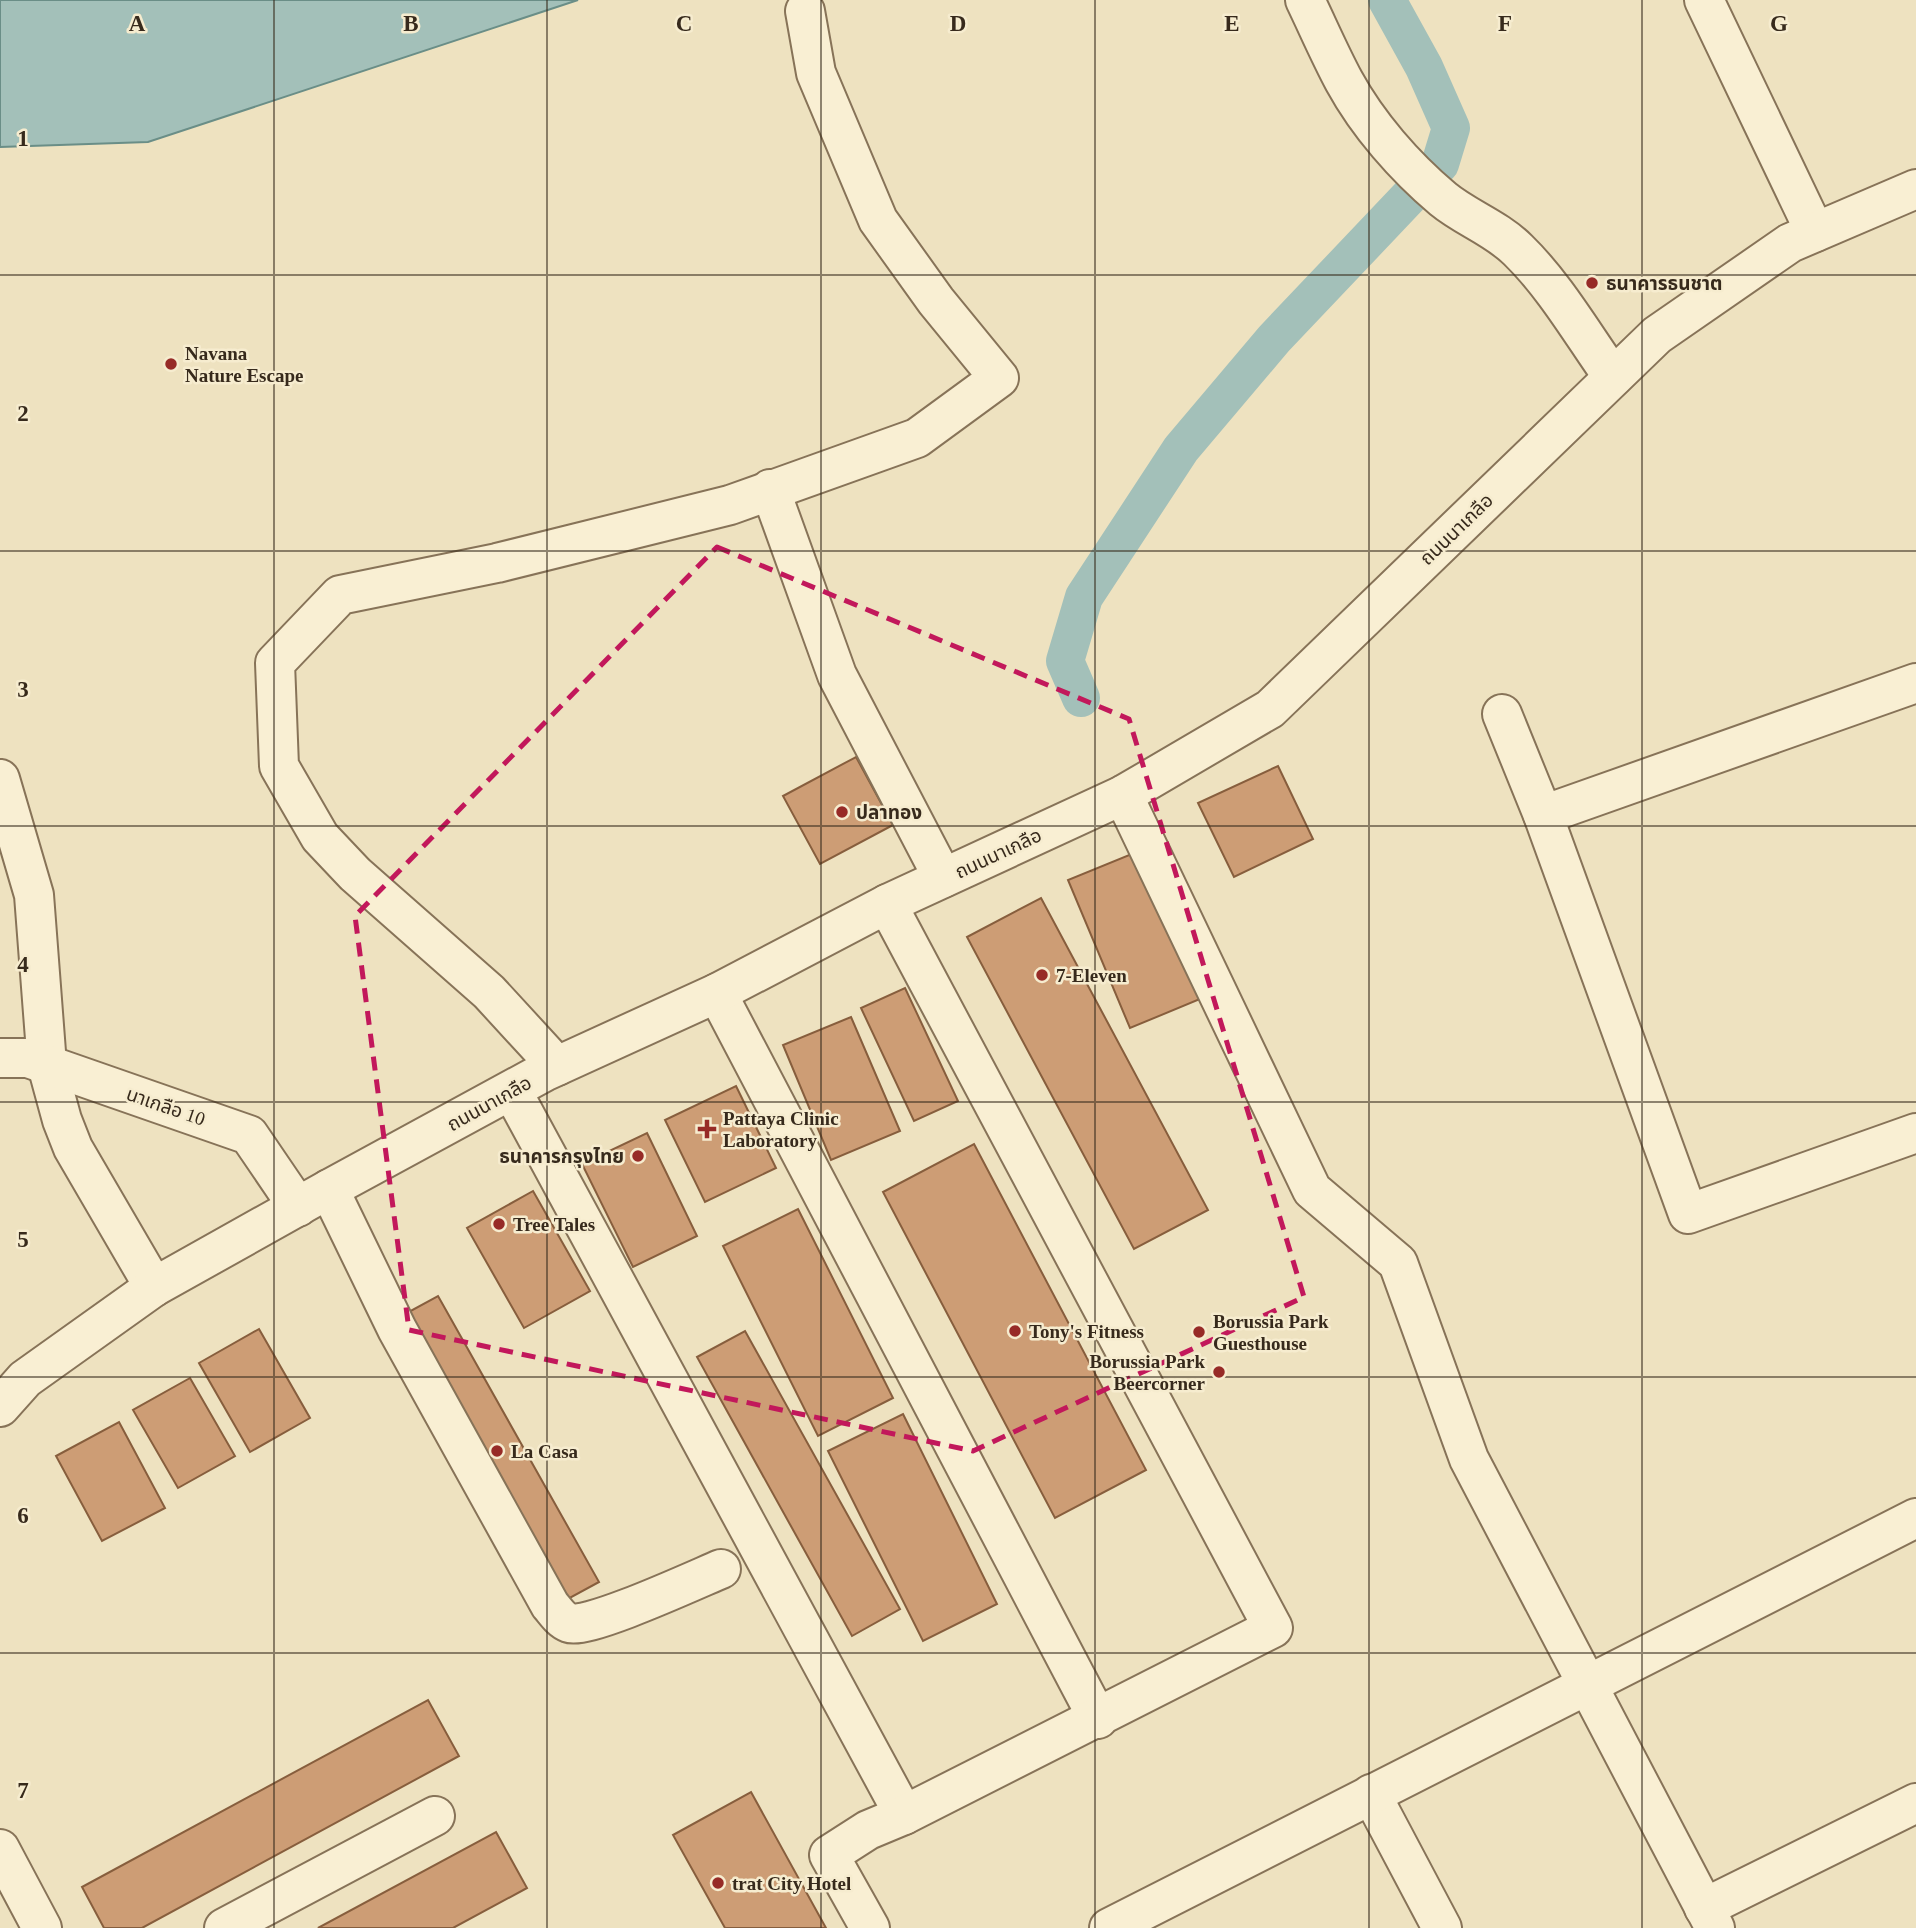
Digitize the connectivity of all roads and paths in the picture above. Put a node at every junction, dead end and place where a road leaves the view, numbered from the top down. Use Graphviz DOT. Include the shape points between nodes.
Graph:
graph roads {
  1 [pos="1305,0"];
  2 [pos="1704,0"];
  3 [pos="805,11"];
  4 [pos="1916,188"];
  5 [pos="1815,232"];
  6 [pos="1613,377"];
  7 [pos="770,489"];
  8 [pos="1916,683"];
  9 [pos="1502,714"];
  10 [pos="0,779"];
  11 [pos="1123,795"];
  12 [pos="1543,815"];
  13 [pos="15,878"];
  14 [pos="943,878"];
  15 [pos="887,904"];
  16 [pos="717,993"];
  17 [pos="0,1058"];
  18 [pos="47,1065"];
  19 [pos="557,1066"];
  20 [pos="512,1091"];
  21 [pos="1916,1132"];
  22 [pos="313,1198"];
  23 [pos="154,1287"];
  24 [pos="0,1407"];
  25 [pos="1916,1518"];
  26 [pos="721,1569"];
  27 [pos="1588,1684"];
  28 [pos="1098,1718"];
  29 [pos="1371,1794"];
  30 [pos="1916,1803"];
  31 [pos="904,1815"];
  32 [pos="435,1816"];
  33 [pos="0,1849"];
  34 [pos="1167,1915"];
  35 [pos="1710,1918"];
  36 [pos="42,1928"];
  37 [pos="224,1928"];
  38 [pos="870,1928"];
  39 [pos="1109,1928"];
  40 [pos="1442,1928"];
  1 -- 6 [label="street" via="1345,83 1371,122 1431,187 1517,249 1541,275"];
  2 -- 5 [label="street"];
  3 -- 7 [label="street" via="817,73 878,220 999,378 917,438"];
  4 -- 5 [label="street, ถนนนาเกลือ"];
  5 -- 6 [label="street, ถนนนาเกลือ" via="1790,243 1657,335"];
  6 -- 11 [label="street, ถนนนาเกลือ" via="1270,709"];
  7 -- 14 [label="street" via="837,675"];
  7 -- 19 [label="street" via="730,505 497,563 340,595 275,663 279,766 320,837 355,874 489,992"];
  8 -- 12 [label="street"];
  9 -- 12 [label="street"];
  10 -- 13 [label="street"];
  11 -- 14 [label="street, ถนนนาเกลือ"];
  11 -- 27 [label="street" via="1312,1190 1398,1263 1469,1460"];
  12 -- 21 [label="street" via="1688,1214"];
  13 -- 18 [label="street" via="34,895"];
  14 -- 15 [label="street, ถนนนาเกลือ"];
  15 -- 16 [label="street, ถนนนาเกลือ"];
  15 -- 28 [label="street" via="1273,1628"];
  16 -- 19 [label="street, ถนนนาเกลือ"];
  16 -- 28 [label="street"];
  17 -- 18 [label="street, นาเกลือ 10" via="28,1058"];
  18 -- 22 [label="street, นาเกลือ 10" via="249,1135"];
  18 -- 23 [label="street" via="73,1148"];
  19 -- 20 [label="street, ถนนนาเกลือ"];
  20 -- 22 [label="street, ถนนนาเกลือ"];
  20 -- 31 [label="street"];
  22 -- 23 [label="street, ถนนนาเกลือ"];
  22 -- 26 [label="street, นาเกลือ 10" via="397,1329 560,1617 571,1625 583,1623"];
  23 -- 24 [label="street, ถนนนาเกลือ" via="25,1378"];
  25 -- 27 [label="street"];
  27 -- 29 [label="street"];
  27 -- 35 [label="street"];
  28 -- 31 [label="street"];
  29 -- 34 [label="street"];
  29 -- 40 [label="street"];
  30 -- 35 [label="street"];
  31 -- 38 [label="street" via="868,1830 829,1855"];
  32 -- 37 [label="street"];
  33 -- 36 [label="street"];
  34 -- 39 [label="street"];
}
